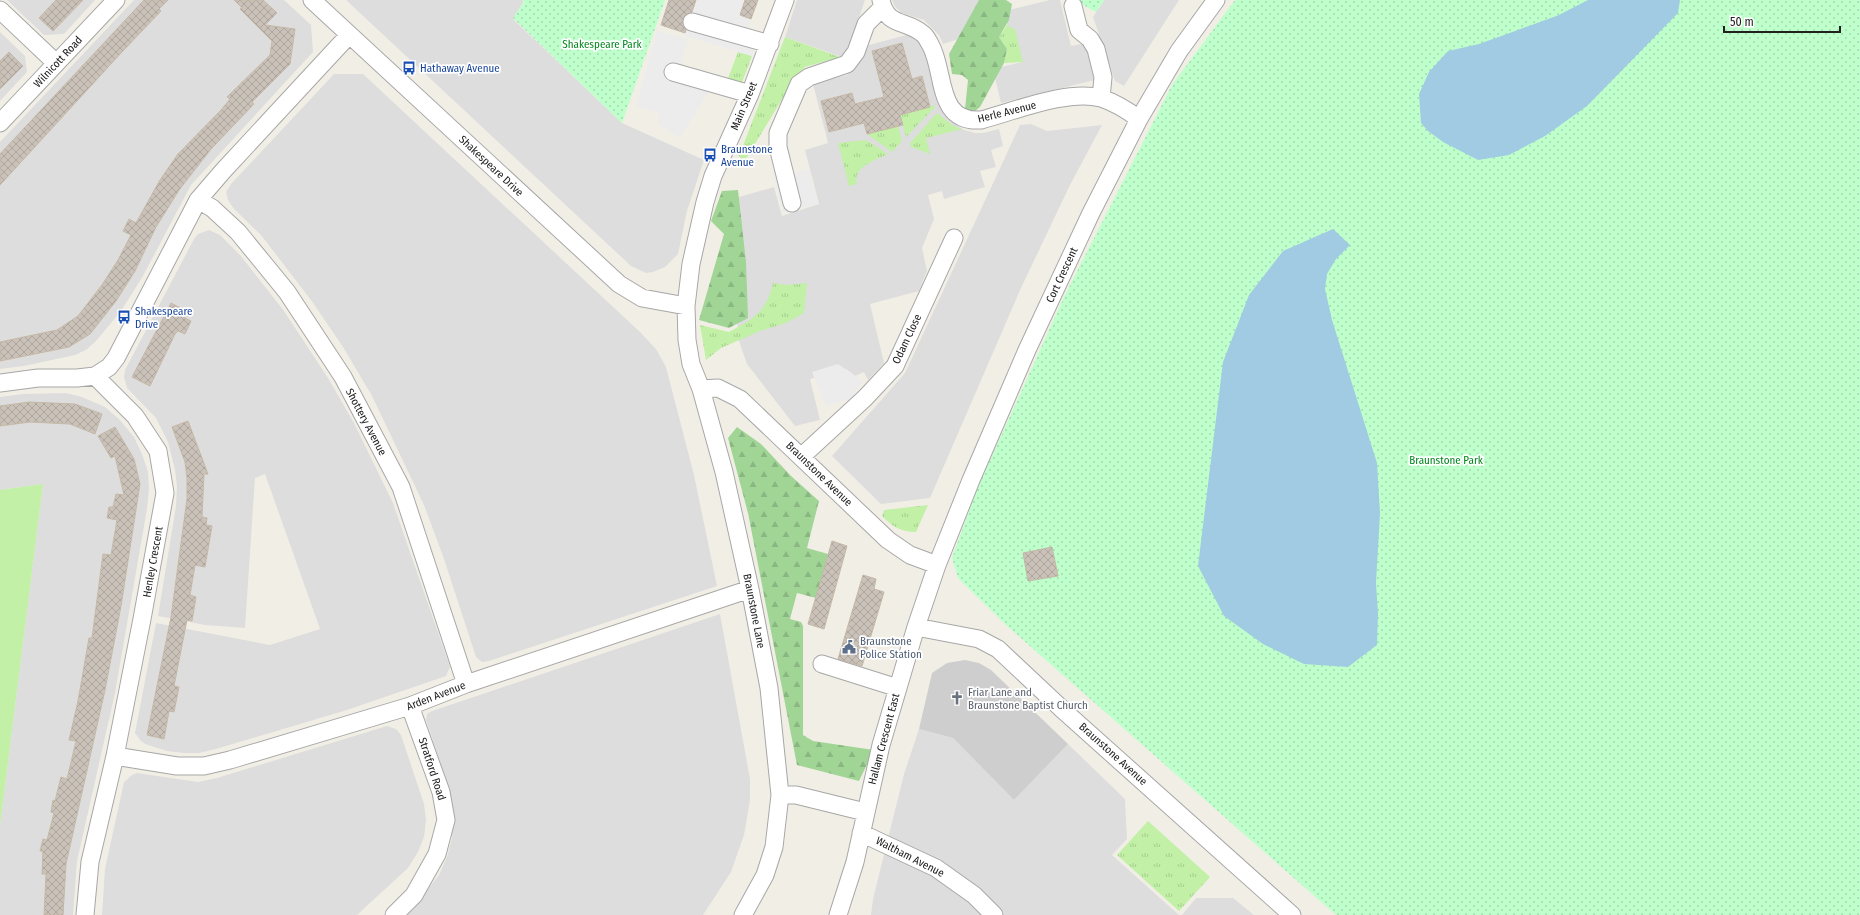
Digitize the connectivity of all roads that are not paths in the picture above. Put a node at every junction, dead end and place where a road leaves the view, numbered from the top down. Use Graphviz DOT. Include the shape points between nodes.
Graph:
graph roads {
  1 [pos="116,0"];
  2 [pos="312,0"];
  3 [pos="785,0"];
  4 [pos="1216,0"];
  5 [pos="882,4"];
  6 [pos="1073,6"];
  7 [pos="0,10"];
  8 [pos="692,22"];
  9 [pos="349,35"];
  10 [pos="770,44"];
  11 [pos="56,63"];
  12 [pos="673,72"];
  13 [pos="750,94"];
  14 [pos="1101,98"];
  15 [pos="1139,119"];
  16 [pos="0,123"];
  17 [pos="198,200"];
  18 [pos="792,203"];
  19 [pos="954,238"];
  20 [pos="686,306"];
  21 [pos="95,376"];
  22 [pos="0,383"];
  23 [pos="701,389"];
  24 [pos="801,457"];
  25 [pos="937,565"];
  26 [pos="750,589"];
  27 [pos="916,627"];
  28 [pos="822,664"];
  29 [pos="466,684"];
  30 [pos="898,688"];
  31 [pos="410,706"];
  32 [pos="115,756"];
  33 [pos="780,795"];
  34 [pos="865,812"];
  35 [pos="861,833"];
  36 [pos="85,915"];
  37 [pos="394,915"];
  38 [pos="743,915"];
  39 [pos="838,915"];
  40 [pos="994,915"];
  41 [pos="1292,915"];
  1 -- 11 [label="street, Wilnicott Road"];
  2 -- 9 [label="street, Shakespeare Drive"];
  3 -- 10 [label="street, Main Street"];
  4 -- 15 [label="street, Cort Crescent" via="1179,51"];
  5 -- 14 [label="street, Herle Avenue" via="888,18 924,34 933,48 946,100 963,118 981,120 1051,100 1080,95"];
  5 -- 18 [label="street, Herle Avenue" via="866,24 856,52 846,64 809,77 799,84 778,133 778,147"];
  6 -- 14 [label="street" via="1079,30 1090,39 1096,49 1103,77"];
  7 -- 11 [label="street"];
  8 -- 10 [label="street"];
  9 -- 17 [label="street"];
  9 -- 20 [label="street, Shakespeare Drive" via="619,284 642,298"];
  10 -- 13 [label="street, Main Street"];
  11 -- 16 [label="street, Wilnicott Road"];
  12 -- 13 [label="street"];
  13 -- 20 [label="street, Main Street" via="713,176 705,202 691,264"];
  14 -- 15 [label="street, Herle Avenue" via="1120,106"];
  15 -- 25 [label="street, Cort Crescent" via="1091,213 1027,350"];
  17 -- 21 [label="street" via="116,358 109,367"];
  17 -- 29 [label="street, Shottery Avenue" via="212,208 233,227 287,292 343,377 401,487"];
  19 -- 24 [label="street, Odam Close" via="895,366 870,394"];
  20 -- 23 [label="street, Braunstone Lane" via="691,364"];
  21 -- 22 [label="street" via="38,378"];
  21 -- 32 [label="street, Henley Crescent" via="135,416 158,451 165,493"];
  23 -- 24 [label="street, Braunstone Avenue" via="718,388 740,399"];
  23 -- 26 [label="street, Braunstone Lane" via="724,472"];
  24 -- 25 [label="street, Braunstone Avenue" via="888,540 910,555"];
  25 -- 27 [label="street, Hallam Crescent East"];
  26 -- 29 [label="street, Arden Avenue"];
  26 -- 33 [label="street, Braunstone Lane" via="769,688"];
  27 -- 30 [label="street, Hallam Crescent East"];
  27 -- 41 [label="street, Braunstone Avenue" via="979,639 998,648"];
  28 -- 30 [label="street"];
  29 -- 31 [label="street, Arden Avenue"];
  30 -- 34 [label="street, Hallam Crescent East"];
  31 -- 32 [label="street, Arden Avenue" via="204,766 177,766"];
  31 -- 37 [label="street, Stratford Road" via="441,792 446,820 437,854 414,895"];
  32 -- 36 [label="street, Henley Crescent" via="90,862"];
  33 -- 34 [label="street" via="796,795"];
  33 -- 38 [label="street, Braunstone Lane" via="771,854 765,875"];
  34 -- 35 [label="street, Hallam Crescent East"];
  35 -- 39 [label="street, Hallam Crescent East" via="855,862"];
  35 -- 40 [label="street, Waltham Avenue" via="936,868 974,895"];
}
